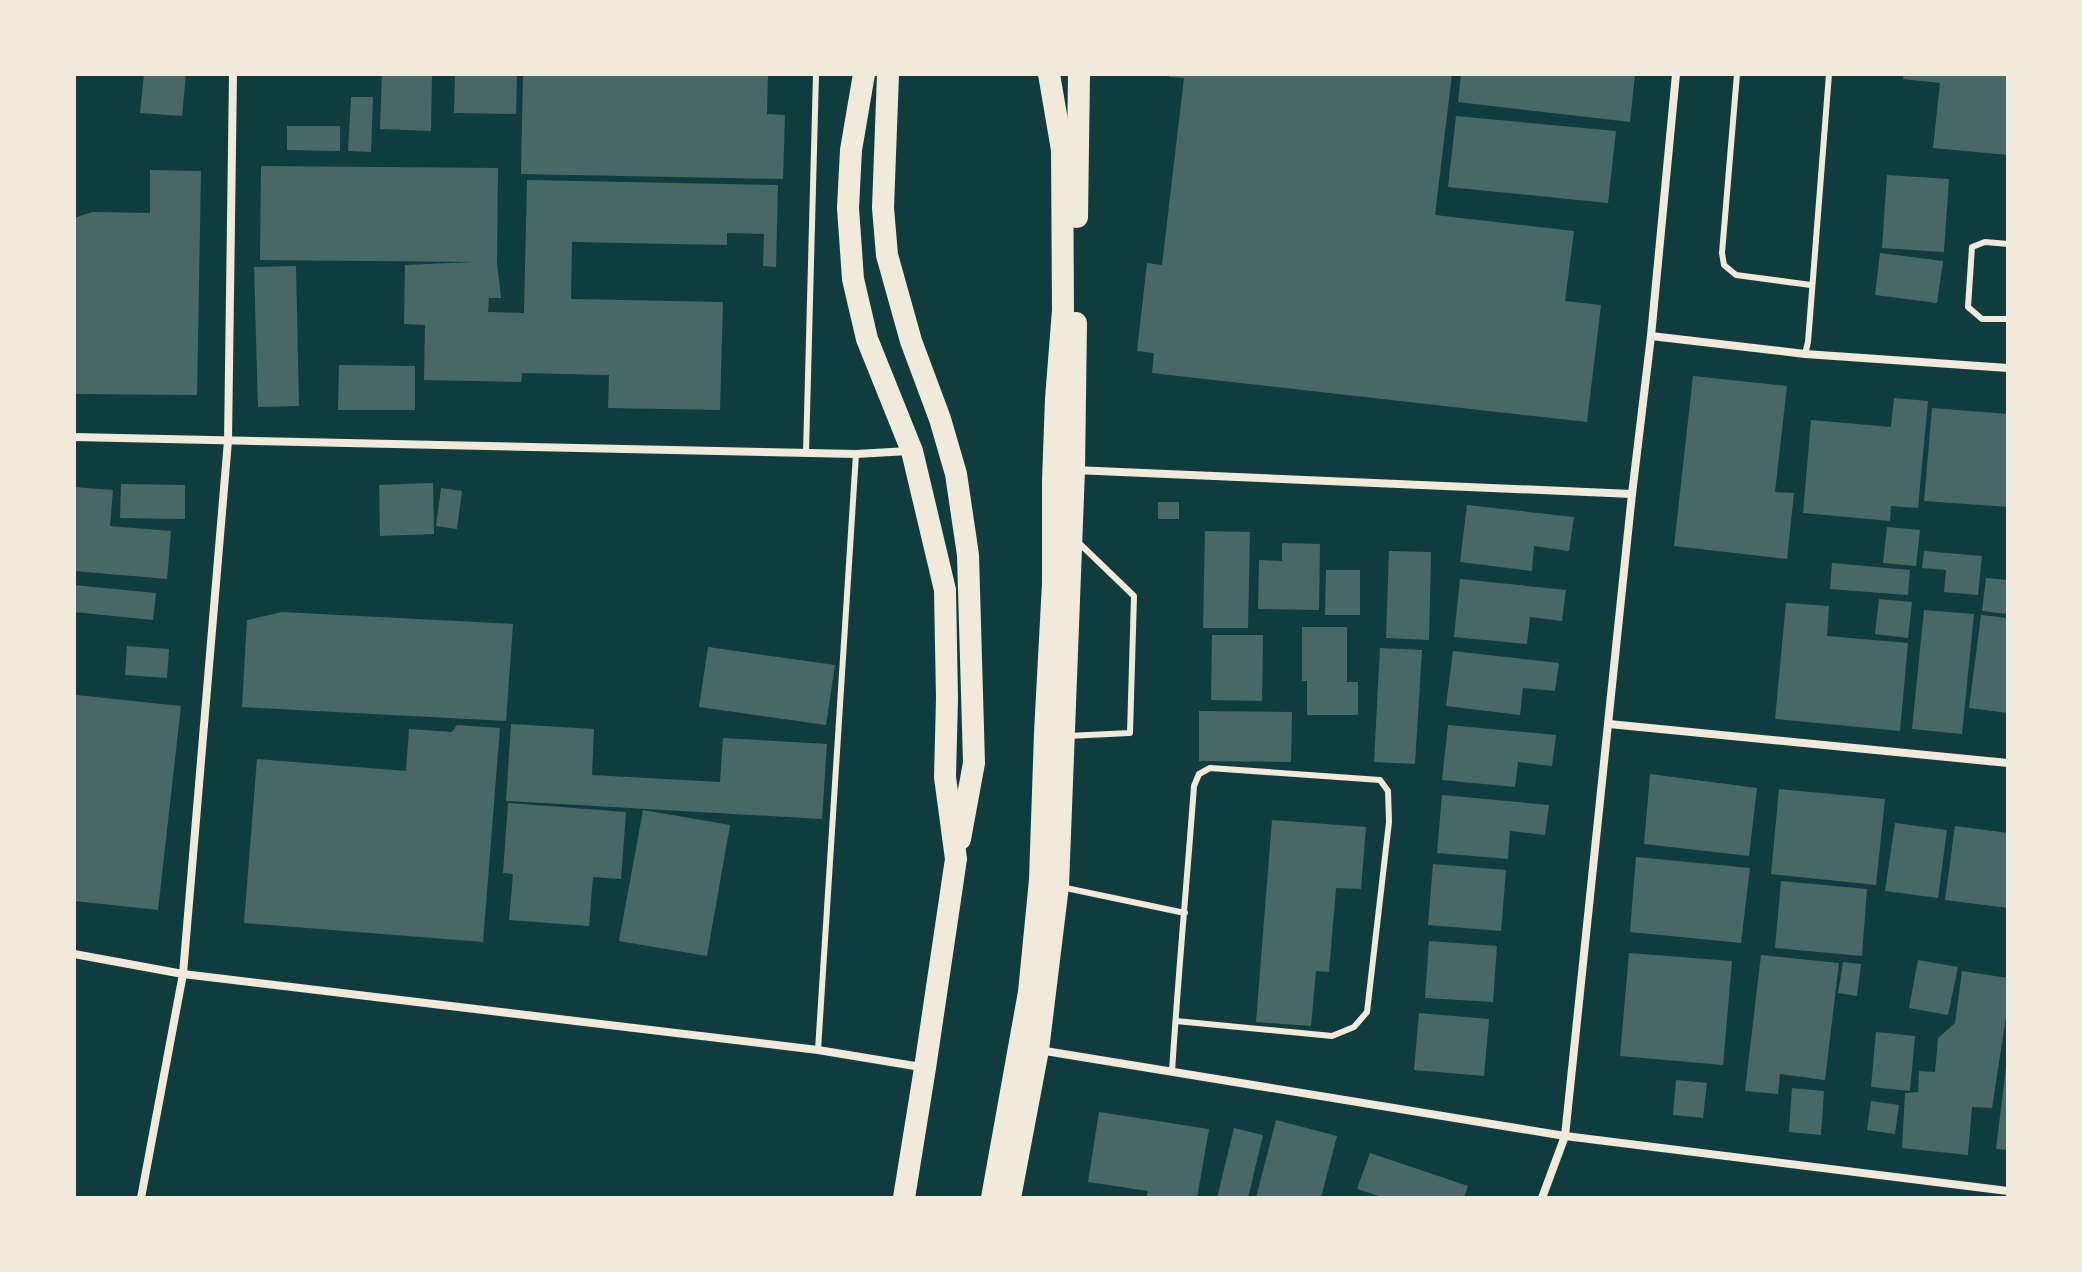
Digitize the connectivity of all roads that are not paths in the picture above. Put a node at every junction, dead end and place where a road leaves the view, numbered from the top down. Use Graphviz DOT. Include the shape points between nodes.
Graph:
graph roads {
  1 [pos="233,74"];
  2 [pos="816,74"];
  3 [pos="864,74"];
  4 [pos="888,74"];
  5 [pos="1049,74"];
  6 [pos="1079,74"];
  7 [pos="1676,74"];
  8 [pos="1737,74"];
  9 [pos="1829,74"];
  10 [pos="2008,244"];
  11 [pos="1811,285"];
  12 [pos="2008,319"];
  13 [pos="1651,336"];
  14 [pos="1805,354"];
  15 [pos="2008,368"];
  16 [pos="74,437"];
  17 [pos="228,441"];
  18 [pos="912,451"];
  19 [pos="806,452"];
  20 [pos="856,454"];
  21 [pos="1074,470"];
  22 [pos="1632,494"];
  23 [pos="1071,535"];
  24 [pos="1609,724"];
  25 [pos="1063,736"];
  26 [pos="2008,763"];
  27 [pos="956,859"];
  28 [pos="1058,886"];
  29 [pos="1185,913"];
  30 [pos="74,954"];
  31 [pos="183,974"];
  32 [pos="1176,1021"];
  33 [pos="818,1050"];
  34 [pos="1038,1050"];
  35 [pos="925,1068"];
  36 [pos="1172,1072"];
  37 [pos="1565,1136"];
  38 [pos="2008,1191"];
  39 [pos="141,1198"];
  40 [pos="904,1198"];
  41 [pos="992,1198"];
  42 [pos="1010,1198"];
  43 [pos="1542,1198"];
  1 -- 17 [label="street"];
  2 -- 19 [label="lane"];
  3 -- 18 [label="highway" via="851,150 853,279 867,339"];
  4 -- 27 [label="highway" via="883,208 887,255 956,474 968,555 974,763"];
  5 -- 41 [label="highway" via="1062,150 1063,310 1040,880 1029,992"];
  6 -- 21 [label="highway"];
  7 -- 13 [label="street"];
  8 -- 11 [label="lane" via="1724,265 1736,275"];
  9 -- 11 [label="lane"];
  10 -- 12 [label="lane" via="1972,247 1968,307 1982,319"];
  11 -- 14 [label="lane"];
  13 -- 14 [label="street"];
  13 -- 22 [label="street"];
  14 -- 15 [label="street"];
  16 -- 17 [label="street"];
  17 -- 19 [label="street"];
  17 -- 31 [label="street"];
  18 -- 20 [label="street"];
  18 -- 27 [label="highway" via="945,590 945,777"];
  19 -- 20 [label="street"];
  20 -- 33 [label="lane"];
  21 -- 22 [label="street"];
  21 -- 23 [label="highway"];
  22 -- 24 [label="street"];
  23 -- 25 [label="highway"];
  23 -- 25 [label="lane" via="1134,596 1130,733"];
  24 -- 26 [label="street"];
  24 -- 37 [label="street"];
  25 -- 28 [label="highway"];
  27 -- 35 [label="highway"];
  28 -- 29 [label="lane"];
  28 -- 34 [label="highway"];
  29 -- 32 [label="lane"];
  29 -- 32 [label="lane" via="1199,774 1210,768 1366,778 1380,780 1388,791 1367,1012 1354,1027 1332,1036"];
  30 -- 31 [label="street"];
  31 -- 33 [label="street"];
  31 -- 39 [label="street"];
  32 -- 36 [label="lane"];
  33 -- 35 [label="street"];
  34 -- 36 [label="street"];
  34 -- 42 [label="highway"];
  35 -- 40 [label="highway"];
  36 -- 37 [label="street"];
  37 -- 38 [label="street"];
  37 -- 43 [label="street"];
}
